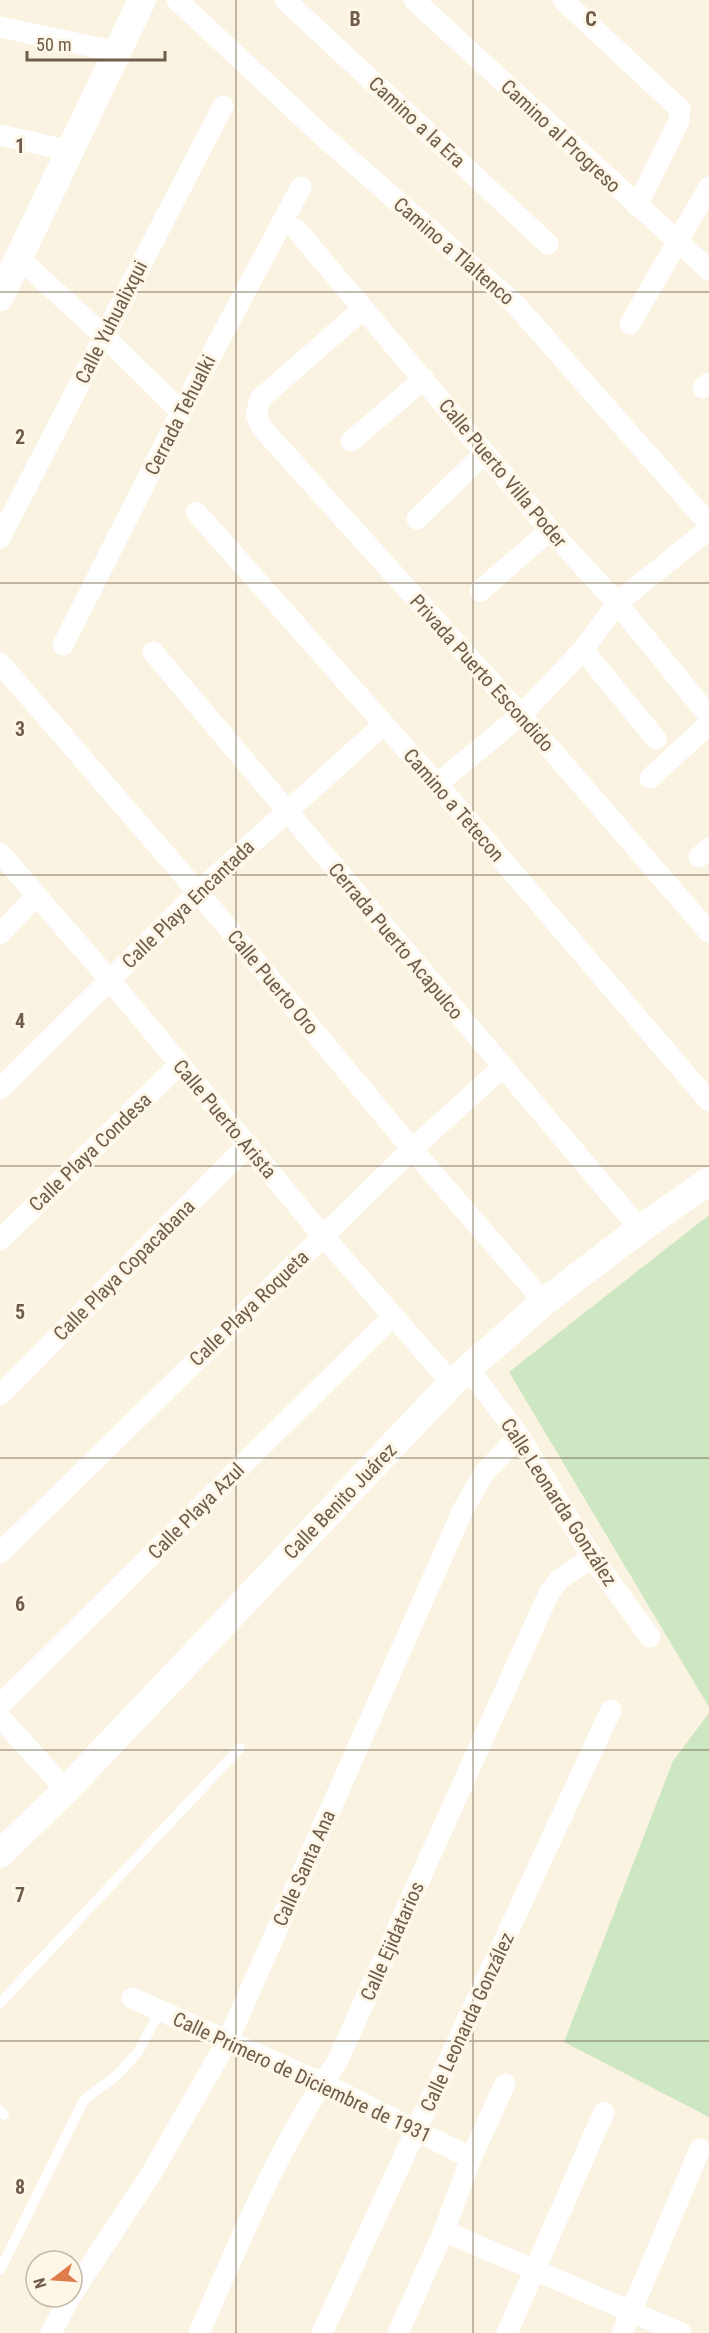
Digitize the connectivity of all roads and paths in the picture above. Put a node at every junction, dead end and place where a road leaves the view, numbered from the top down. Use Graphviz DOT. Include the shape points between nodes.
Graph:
graph roads {
  1 [pos="142,0"];
  2 [pos="177,0"];
  3 [pos="285,0"];
  4 [pos="414,0"];
  5 [pos="563,0"];
  6 [pos="0,27"];
  7 [pos="118,52"];
  8 [pos="223,106"];
  9 [pos="0,135"];
  10 [pos="69,151"];
  11 [pos="301,187"];
  12 [pos="709,187"];
  13 [pos="637,206"];
  14 [pos="296,229"];
  15 [pos="678,243"];
  16 [pos="548,244"];
  17 [pos="20,259"];
  18 [pos="709,270"];
  19 [pos="1,294"];
  20 [pos="363,309"];
  21 [pos="630,324"];
  22 [pos="104,336"];
  23 [pos="424,379"];
  24 [pos="181,412"];
  25 [pos="351,441"];
  26 [pos="485,453"];
  27 [pos="196,512"];
  28 [pos="417,519"];
  29 [pos="709,524"];
  30 [pos="709,529"];
  31 [pos="550,530"];
  32 [pos="0,538"];
  33 [pos="480,591"];
  34 [pos="617,603"];
  35 [pos="63,645"];
  36 [pos="583,650"];
  37 [pos="153,652"];
  38 [pos="0,663"];
  39 [pos="521,715"];
  40 [pos="709,716"];
  41 [pos="709,724"];
  42 [pos="383,725"];
  43 [pos="656,739"];
  44 [pos="650,778"];
  45 [pos="437,784"];
  46 [pos="286,811"];
  47 [pos="0,853"];
  48 [pos="198,892"];
  49 [pos="36,896"];
  50 [pos="709,932"];
  51 [pos="0,934"];
  52 [pos="109,979"];
  53 [pos="179,1065"];
  54 [pos="502,1068"];
  55 [pos="0,1089"];
  56 [pos="709,1101"];
  57 [pos="248,1145"];
  58 [pos="412,1149"];
  59 [pos="709,1181"];
  60 [pos="640,1229"];
  61 [pos="323,1236"];
  62 [pos="0,1240"];
  63 [pos="544,1302"];
  64 [pos="392,1317"];
  65 [pos="460,1376"];
  66 [pos="0,1395"];
  67 [pos="519,1436"];
  68 [pos="0,1553"];
  69 [pos="592,1557"];
  70 [pos="650,1636"];
  71 [pos="0,1705"];
  72 [pos="611,1710"];
  73 [pos="0,1717"];
  74 [pos="240,1748"];
  75 [pos="66,1790"];
  76 [pos="0,1854"];
  77 [pos="132,1998"];
  78 [pos="0,2003"];
  79 [pos="160,2011"];
  80 [pos="228,2040"];
  81 [pos="322,2083"];
  82 [pos="505,2084"];
  83 [pos="604,2112"];
  84 [pos="417,2130"];
  85 [pos="700,2149"];
  86 [pos="471,2158"];
  87 [pos="444,2231"];
  88 [pos="534,2269"];
  89 [pos="0,2270"];
  90 [pos="84,2275"];
  91 [pos="64,2309"];
  92 [pos="632,2313"];
  93 [pos="51,2333"];
  94 [pos="199,2333"];
  95 [pos="322,2333"];
  96 [pos="398,2333"];
  97 [pos="507,2333"];
  98 [pos="622,2333"];
  99 [pos="681,2333"];
  1 -- 7 [label="street"];
  2 -- 29 [label="street, Camino a Tlaltenco" via="325,138 515,304"];
  3 -- 16 [label="street, Camino a la Era"];
  4 -- 13 [label="street, Camino al Progreso"];
  5 -- 13 [label="street" via="681,109 679,121"];
  6 -- 7 [label="street"];
  7 -- 10 [label="street"];
  8 -- 22 [label="street, Calle Yuhualixqui"];
  9 -- 10 [label="street"];
  10 -- 17 [label="street"];
  11 -- 24 [label="street, Cerrada Tehualki"];
  12 -- 15 [label="street"];
  13 -- 15 [label="street, Camino al Progreso"];
  14 -- 20 [label="street, Calle Puerto Villa Poder"];
  15 -- 18 [label="street, Camino al Progreso"];
  15 -- 21 [label="street"];
  17 -- 19 [label="street"];
  17 -- 22 [label="street"];
  20 -- 23 [label="street, Calle Puerto Villa Poder"];
  20 -- 39 [label="street, Privada Puerto Escondido" via="260,399 256,415 262,428"];
  22 -- 24 [label="street"];
  22 -- 32 [label="street, Calle Yuhualixqui"];
  23 -- 25 [label="street"];
  23 -- 26 [label="street, Calle Puerto Villa Poder"];
  24 -- 35 [label="street, Cerrada Tehualki"];
  26 -- 28 [label="street"];
  26 -- 31 [label="street, Calle Puerto Villa Poder"];
  27 -- 42 [label="street, Camino a Tetecon"];
  30 -- 34 [label="street"];
  31 -- 33 [label="street"];
  31 -- 34 [label="street, Calle Puerto Villa Poder"];
  34 -- 36 [label="street"];
  34 -- 40 [label="street, Calle Puerto Villa Poder"];
  36 -- 39 [label="street"];
  36 -- 43 [label="street"];
  37 -- 46 [label="street, Cerrada Puerto Acapulco"];
  38 -- 48 [label="street, Calle Puerto Oro"];
  39 -- 45 [label="street"];
  39 -- 50 [label="street, Privada Puerto Escondido"];
  41 -- 44 [label="street"];
  42 -- 45 [label="street, Camino a Tetecon"];
  42 -- 46 [label="street, Calle Playa Encantada"];
  45 -- 56 [label="street, Camino a Tetecon"];
  46 -- 48 [label="street, Calle Playa Encantada"];
  46 -- 54 [label="street, Cerrada Puerto Acapulco"];
  47 -- 49 [label="street, Calle Puerto Arista"];
  48 -- 52 [label="street, Calle Playa Encantada"];
  48 -- 58 [label="street, Calle Puerto Oro"];
  49 -- 51 [label="street"];
  49 -- 52 [label="street, Calle Puerto Arista"];
  52 -- 53 [label="street, Calle Puerto Arista"];
  52 -- 55 [label="street, Calle Playa Encantada"];
  53 -- 57 [label="street, Calle Puerto Arista"];
  53 -- 62 [label="street, Calle Playa Condesa"];
  54 -- 58 [label="street, Calle Playa Roqueta"];
  54 -- 60 [label="street, Cerrada Puerto Acapulco"];
  57 -- 61 [label="street, Calle Puerto Arista"];
  57 -- 66 [label="street, Calle Playa Copacabana"];
  58 -- 61 [label="street, Calle Playa Roqueta"];
  58 -- 63 [label="street, Calle Puerto Oro"];
  59 -- 60 [label="street, Calle Benito Juárez"];
  60 -- 63 [label="street, Calle Benito Juárez"];
  61 -- 64 [label="street, Calle Puerto Arista"];
  61 -- 68 [label="street, Calle Playa Roqueta"];
  63 -- 65 [label="street, Calle Benito Juárez"];
  64 -- 65 [label="street, Calle Puerto Arista"];
  64 -- 71 [label="street, Calle Playa Azul"];
  65 -- 67 [label="street, Calle Leonarda González"];
  65 -- 75 [label="street, Calle Benito Juárez"];
  67 -- 69 [label="street, Calle Leonarda González"];
  67 -- 80 [label="street, Calle Santa Ana" via="484,1473 462,1510"];
  69 -- 70 [label="street, Calle Leonarda González"];
  69 -- 81 [label="street, Calle Ejidatarios" via="559,1580 549,1593 337,2062"];
  72 -- 84 [label="street, Calle Leonarda González"];
  73 -- 75 [label="street"];
  74 -- 78 [label="lane"];
  75 -- 76 [label="street, Calle Benito Juárez"];
  77 -- 79 [label="street, Calle Primero de Diciembre de 1931"];
  79 -- 80 [label="street, Calle Primero de Diciembre de 1931"];
  79 -- 89 [label="lane" via="138,2052 117,2075 84,2100"];
  80 -- 81 [label="street, Calle Primero de Diciembre de 1931"];
  80 -- 90 [label="street, Calle Santa Ana" via="151,2174"];
  81 -- 84 [label="street, Calle Primero de Diciembre de 1931"];
  81 -- 94 [label="street, Calle Ejidatarios" via="252,2214"];
  82 -- 86 [label="street"];
  83 -- 88 [label="street"];
  84 -- 86 [label="street, Calle Primero de Diciembre de 1931"];
  84 -- 95 [label="street, Calle Leonarda González"];
  85 -- 92 [label="street"];
  86 -- 87 [label="street"];
  87 -- 88 [label="street"];
  87 -- 96 [label="street"];
  88 -- 92 [label="street"];
  88 -- 97 [label="street"];
  91 -- 93 [label="street, Calle Santa Ana"];
  92 -- 98 [label="street"];
  92 -- 99 [label="street"];
}
